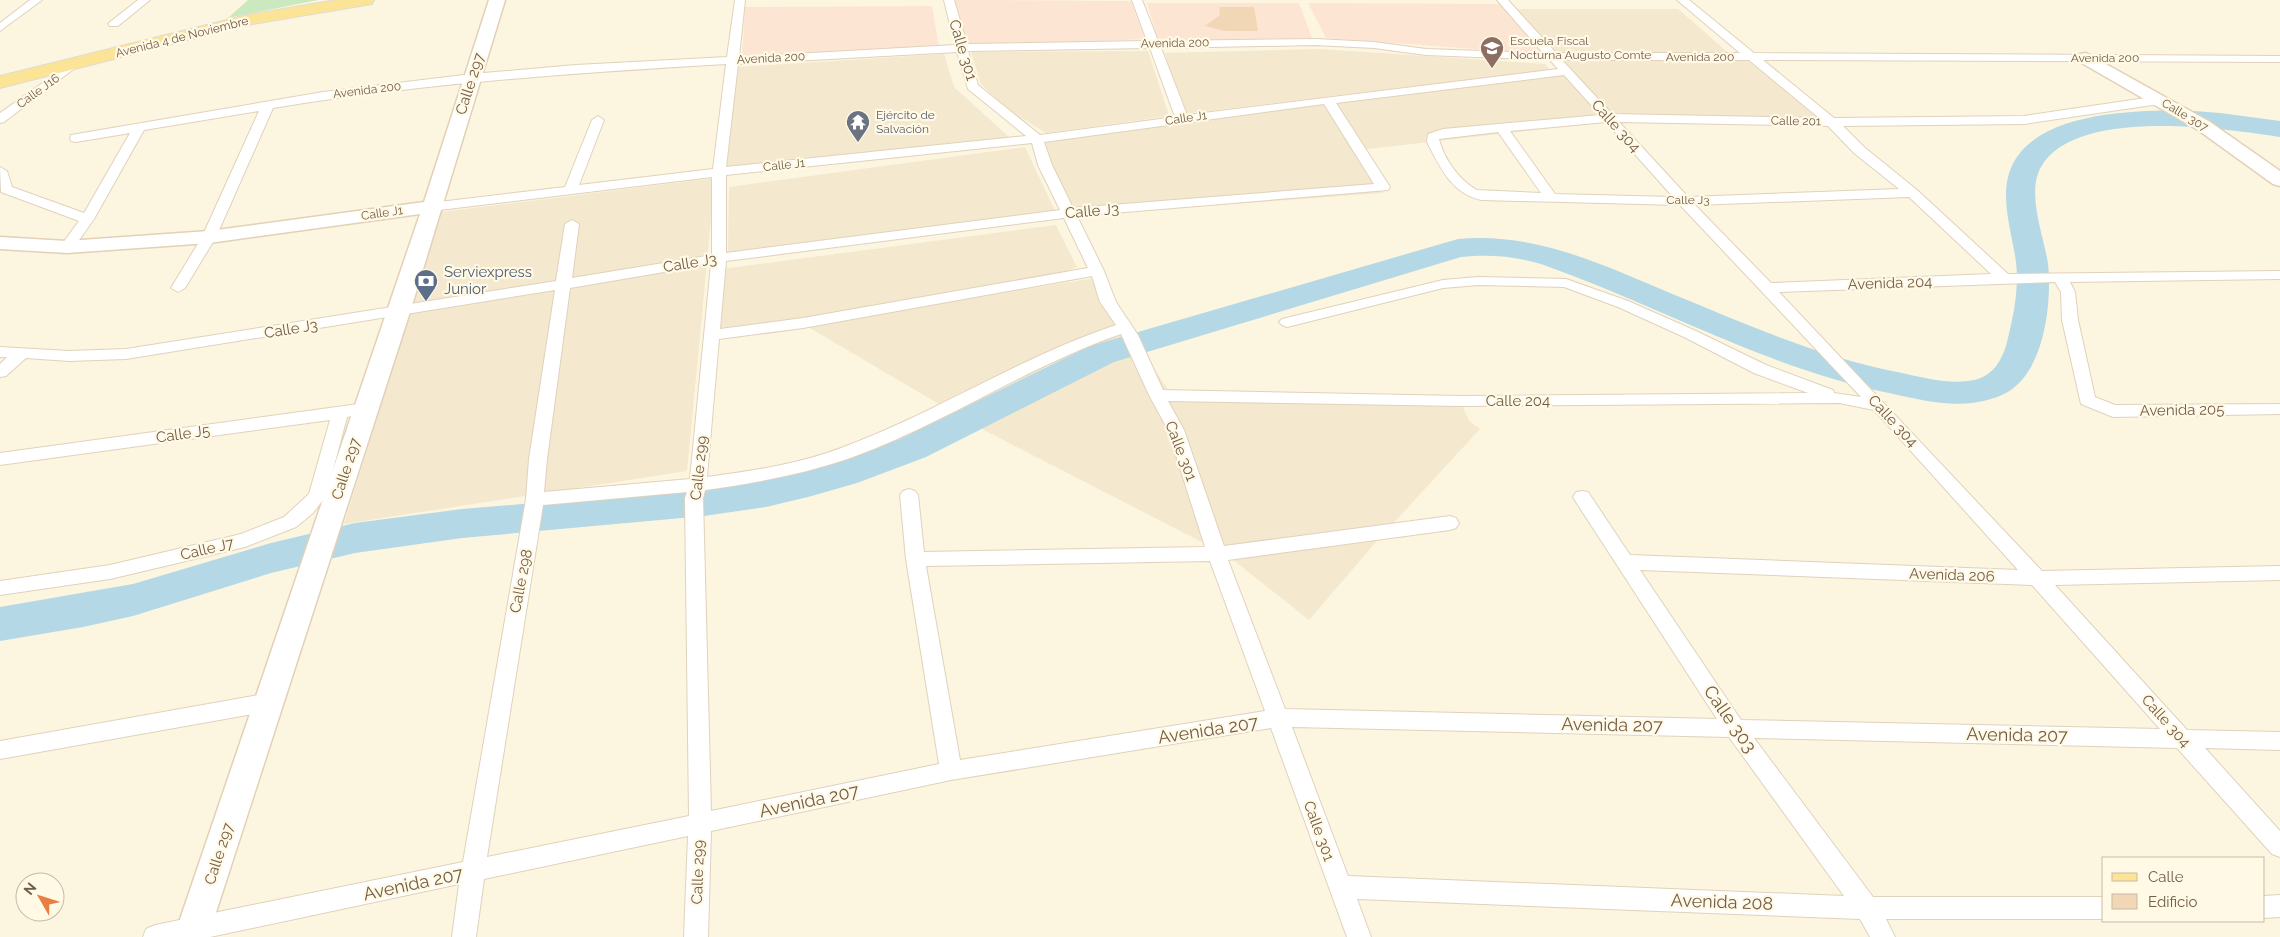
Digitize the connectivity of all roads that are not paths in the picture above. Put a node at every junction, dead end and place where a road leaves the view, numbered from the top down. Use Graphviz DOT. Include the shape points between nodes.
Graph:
graph roads {
  1 [pos="37,0"];
  2 [pos="145,0"];
  3 [pos="366,0"];
  4 [pos="497,0"];
  5 [pos="740,0"];
  6 [pos="949,0"];
  7 [pos="1136,0"];
  8 [pos="1502,0"];
  9 [pos="1682,0"];
  10 [pos="114,24"];
  11 [pos="0,28"];
  12 [pos="1154,43"];
  13 [pos="961,48"];
  14 [pos="1554,56"];
  15 [pos="1750,57"];
  16 [pos="2086,58"];
  17 [pos="2280,58"];
  18 [pos="733,59"];
  19 [pos="75,63"];
  20 [pos="1568,71"];
  21 [pos="472,78"];
  22 [pos="0,82"];
  23 [pos="1328,100"];
  24 [pos="2159,100"];
  25 [pos="267,107"];
  26 [pos="1610,118"];
  27 [pos="0,119"];
  28 [pos="1182,119"];
  29 [pos="598,120"];
  30 [pos="1831,122"];
  31 [pos="139,128"];
  32 [pos="1502,128"];
  33 [pos="76,138"];
  34 [pos="1037,139"];
  35 [pos="0,171"];
  36 [pos="719,172"];
  37 [pos="2278,177"];
  38 [pos="570,190"];
  39 [pos="1464,190"];
  40 [pos="1912,193"];
  41 [pos="1550,197"];
  42 [pos="1684,201"];
  43 [pos="432,207"];
  44 [pos="1068,212"];
  45 [pos="87,220"];
  46 [pos="572,224"];
  47 [pos="209,237"];
  48 [pos="0,243"];
  49 [pos="67,247"];
  50 [pos="719,258"];
  51 [pos="1097,271"];
  52 [pos="2280,275"];
  53 [pos="2057,277"];
  54 [pos="2007,278"];
  55 [pos="563,283"];
  56 [pos="178,288"];
  57 [pos="1768,288"];
  58 [pos="399,312"];
  59 [pos="1287,322"];
  60 [pos="1128,331"];
  61 [pos="713,334"];
  62 [pos="0,352"];
  63 [pos="21,354"];
  64 [pos="0,372"];
  65 [pos="1157,395"];
  66 [pos="1839,398"];
  67 [pos="1874,401"];
  68 [pos="366,408"];
  69 [pos="2280,409"];
  70 [pos="340,413"];
  71 [pos="0,459"];
  72 [pos="696,491"];
  73 [pos="909,494"];
  74 [pos="1582,497"];
  75 [pos="535,500"];
  76 [pos="1450,523"];
  77 [pos="1218,554"];
  78 [pos="915,559"];
  79 [pos="1625,562"];
  80 [pos="2280,573"];
  81 [pos="2037,578"];
  82 [pos="0,588"];
  83 [pos="273,690"];
  84 [pos="1278,718"];
  85 [pos="1734,727"];
  86 [pos="2182,738"];
  87 [pos="2280,740"];
  88 [pos="0,750"];
  89 [pos="951,771"];
  90 [pos="700,823"];
  91 [pos="2280,847"];
  92 [pos="473,871"];
  93 [pos="1340,887"];
  94 [pos="2280,906"];
  95 [pos="2265,907"];
  96 [pos="1866,908"];
  97 [pos="2102,908"];
  98 [pos="192,933"];
  99 [pos="155,937"];
  100 [pos="464,937"];
  101 [pos="696,937"];
  102 [pos="1359,937"];
  103 [pos="1883,937"];
  1 -- 11 [label="street"];
  2 -- 10 [label="street"];
  3 -- 19 [label="main road, Avenida 4 de Noviembre" via="247,20"];
  4 -- 21 [label="street, Calle 297"];
  5 -- 18 [label="street, Calle 299"];
  6 -- 13 [label="street, Calle 301"];
  7 -- 12 [label="street"];
  8 -- 14 [label="street, Calle 304"];
  9 -- 15 [label="street"];
  12 -- 13 [label="street, Avenida 200"];
  12 -- 14 [label="street, Avenida 200" via="1324,42 1426,52"];
  12 -- 28 [label="street"];
  13 -- 18 [label="street, Avenida 200"];
  13 -- 34 [label="street, Calle 301" via="972,86"];
  14 -- 15 [label="street, Avenida 200"];
  14 -- 20 [label="street, Calle 304"];
  15 -- 16 [label="street, Avenida 200"];
  15 -- 30 [label="street"];
  16 -- 17 [label="street, Avenida 200"];
  16 -- 24 [label="street, Calle 307"];
  18 -- 21 [label="street, Avenida 200"];
  18 -- 36 [label="street, Calle 299"];
  19 -- 22 [label="main road, Avenida 4 de Noviembre"];
  19 -- 27 [label="street, Calle J16"];
  20 -- 23 [label="street, Calle J1"];
  20 -- 26 [label="street, Calle 304"];
  21 -- 25 [label="street, Avenida 200" via="322,96"];
  21 -- 43 [label="street, Calle 297"];
  23 -- 28 [label="street, Calle J1"];
  23 -- 44 [label="street, Calle J3" via="1384,187"];
  24 -- 30 [label="street, Calle 201" via="2024,120"];
  24 -- 37 [label="street, Calle 307" via="2204,126"];
  25 -- 31 [label="street, Avenida 200"];
  25 -- 47 [label="street"];
  26 -- 30 [label="street, Calle 201"];
  26 -- 32 [label="street, Calle 201"];
  26 -- 42 [label="street, Calle 304"];
  28 -- 34 [label="street, Calle J1"];
  29 -- 38 [label="street"];
  30 -- 40 [label="street" via="1859,150"];
  31 -- 33 [label="street, Avenida 200"];
  31 -- 45 [label="street"];
  32 -- 39 [label="street, Calle 201" via="1443,133 1432,138"];
  32 -- 41 [label="street"];
  34 -- 36 [label="street, Calle J1"];
  34 -- 44 [label="street, Calle 301"];
  35 -- 45 [label="street" via="6,189"];
  36 -- 38 [label="street, Calle J1"];
  36 -- 50 [label="street, Calle 299"];
  38 -- 43 [label="street, Calle J1"];
  39 -- 41 [label="street, Calle J3" via="1481,196"];
  40 -- 42 [label="street, Calle J3"];
  40 -- 54 [label="street"];
  41 -- 42 [label="street, Calle J3"];
  42 -- 57 [label="street, Calle 304"];
  43 -- 47 [label="street, Calle J1"];
  43 -- 58 [label="street, Calle 297"];
  44 -- 50 [label="street, Calle J3"];
  44 -- 51 [label="street, Calle 301"];
  45 -- 49 [label="street"];
  46 -- 55 [label="street, Calle 298"];
  47 -- 49 [label="street, Calle J1"];
  47 -- 56 [label="street"];
  48 -- 49 [label="street, Calle J1"];
  50 -- 55 [label="street, Calle J3"];
  50 -- 61 [label="street, Calle 299"];
  51 -- 60 [label="street, Calle 301" via="1108,302"];
  51 -- 61 [label="street" via="803,323"];
  52 -- 53 [label="street"];
  53 -- 54 [label="street, Avenida 204"];
  53 -- 69 [label="street, Avenida 205" via="2068,292 2070,320 2087,400 2113,411"];
  54 -- 57 [label="street, Avenida 204"];
  55 -- 58 [label="street, Calle J3"];
  55 -- 75 [label="street, Calle 298"];
  57 -- 67 [label="street, Calle 304"];
  58 -- 63 [label="street, Calle J3" via="126,354"];
  58 -- 68 [label="street, Calle 297"];
  59 -- 66 [label="street" via="1443,284 1478,281 1566,283 1623,304 1760,369"];
  60 -- 65 [label="street, Calle 301"];
  60 -- 72 [label="street" via="1093,336 898,433 844,453"];
  61 -- 72 [label="street, Calle 299"];
  62 -- 63 [label="street, Calle J3"];
  63 -- 64 [label="street"];
  65 -- 66 [label="street, Calle 204" via="1461,401"];
  65 -- 77 [label="street, Calle 301" via="1176,430"];
  66 -- 67 [label="street, Calle 204"];
  67 -- 81 [label="street, Calle 304"];
  68 -- 70 [label="street, Calle J5"];
  68 -- 83 [label="street, Calle 297"];
  70 -- 71 [label="street, Calle J5"];
  70 -- 82 [label="street, Calle J7" via="317,496 290,522 246,540 110,572"];
  72 -- 75 [label="street"];
  72 -- 90 [label="street, Calle 299"];
  73 -- 78 [label="street"];
  74 -- 79 [label="street, Calle 303"];
  75 -- 92 [label="street, Calle 298"];
  76 -- 77 [label="street"];
  77 -- 78 [label="street"];
  77 -- 84 [label="street, Calle 301"];
  78 -- 89 [label="street"];
  79 -- 81 [label="street, Avenida 206"];
  79 -- 85 [label="street, Calle 303"];
  80 -- 81 [label="street, Avenida 206"];
  81 -- 86 [label="street, Calle 304"];
  83 -- 88 [label="street"];
  83 -- 98 [label="street, Calle 297"];
  84 -- 85 [label="street, Avenida 207"];
  84 -- 89 [label="street, Avenida 207"];
  84 -- 93 [label="street, Calle 301"];
  85 -- 86 [label="street, Avenida 207"];
  85 -- 96 [label="street, Calle 303"];
  86 -- 87 [label="street, Avenida 207"];
  86 -- 91 [label="street, Calle 304"];
  89 -- 90 [label="street, Avenida 207"];
  90 -- 92 [label="street, Avenida 207"];
  90 -- 101 [label="street, Calle 299"];
  92 -- 98 [label="street, Avenida 207"];
  92 -- 100 [label="street, Calle 298"];
  93 -- 96 [label="street, Avenida 208"];
  93 -- 102 [label="street, Calle 301"];
  94 -- 95 [label="street"];
  96 -- 97 [label="street, Avenida 208"];
  96 -- 103 [label="street, Calle 303"];
  98 -- 99 [label="street, Avenida 207"];
}
